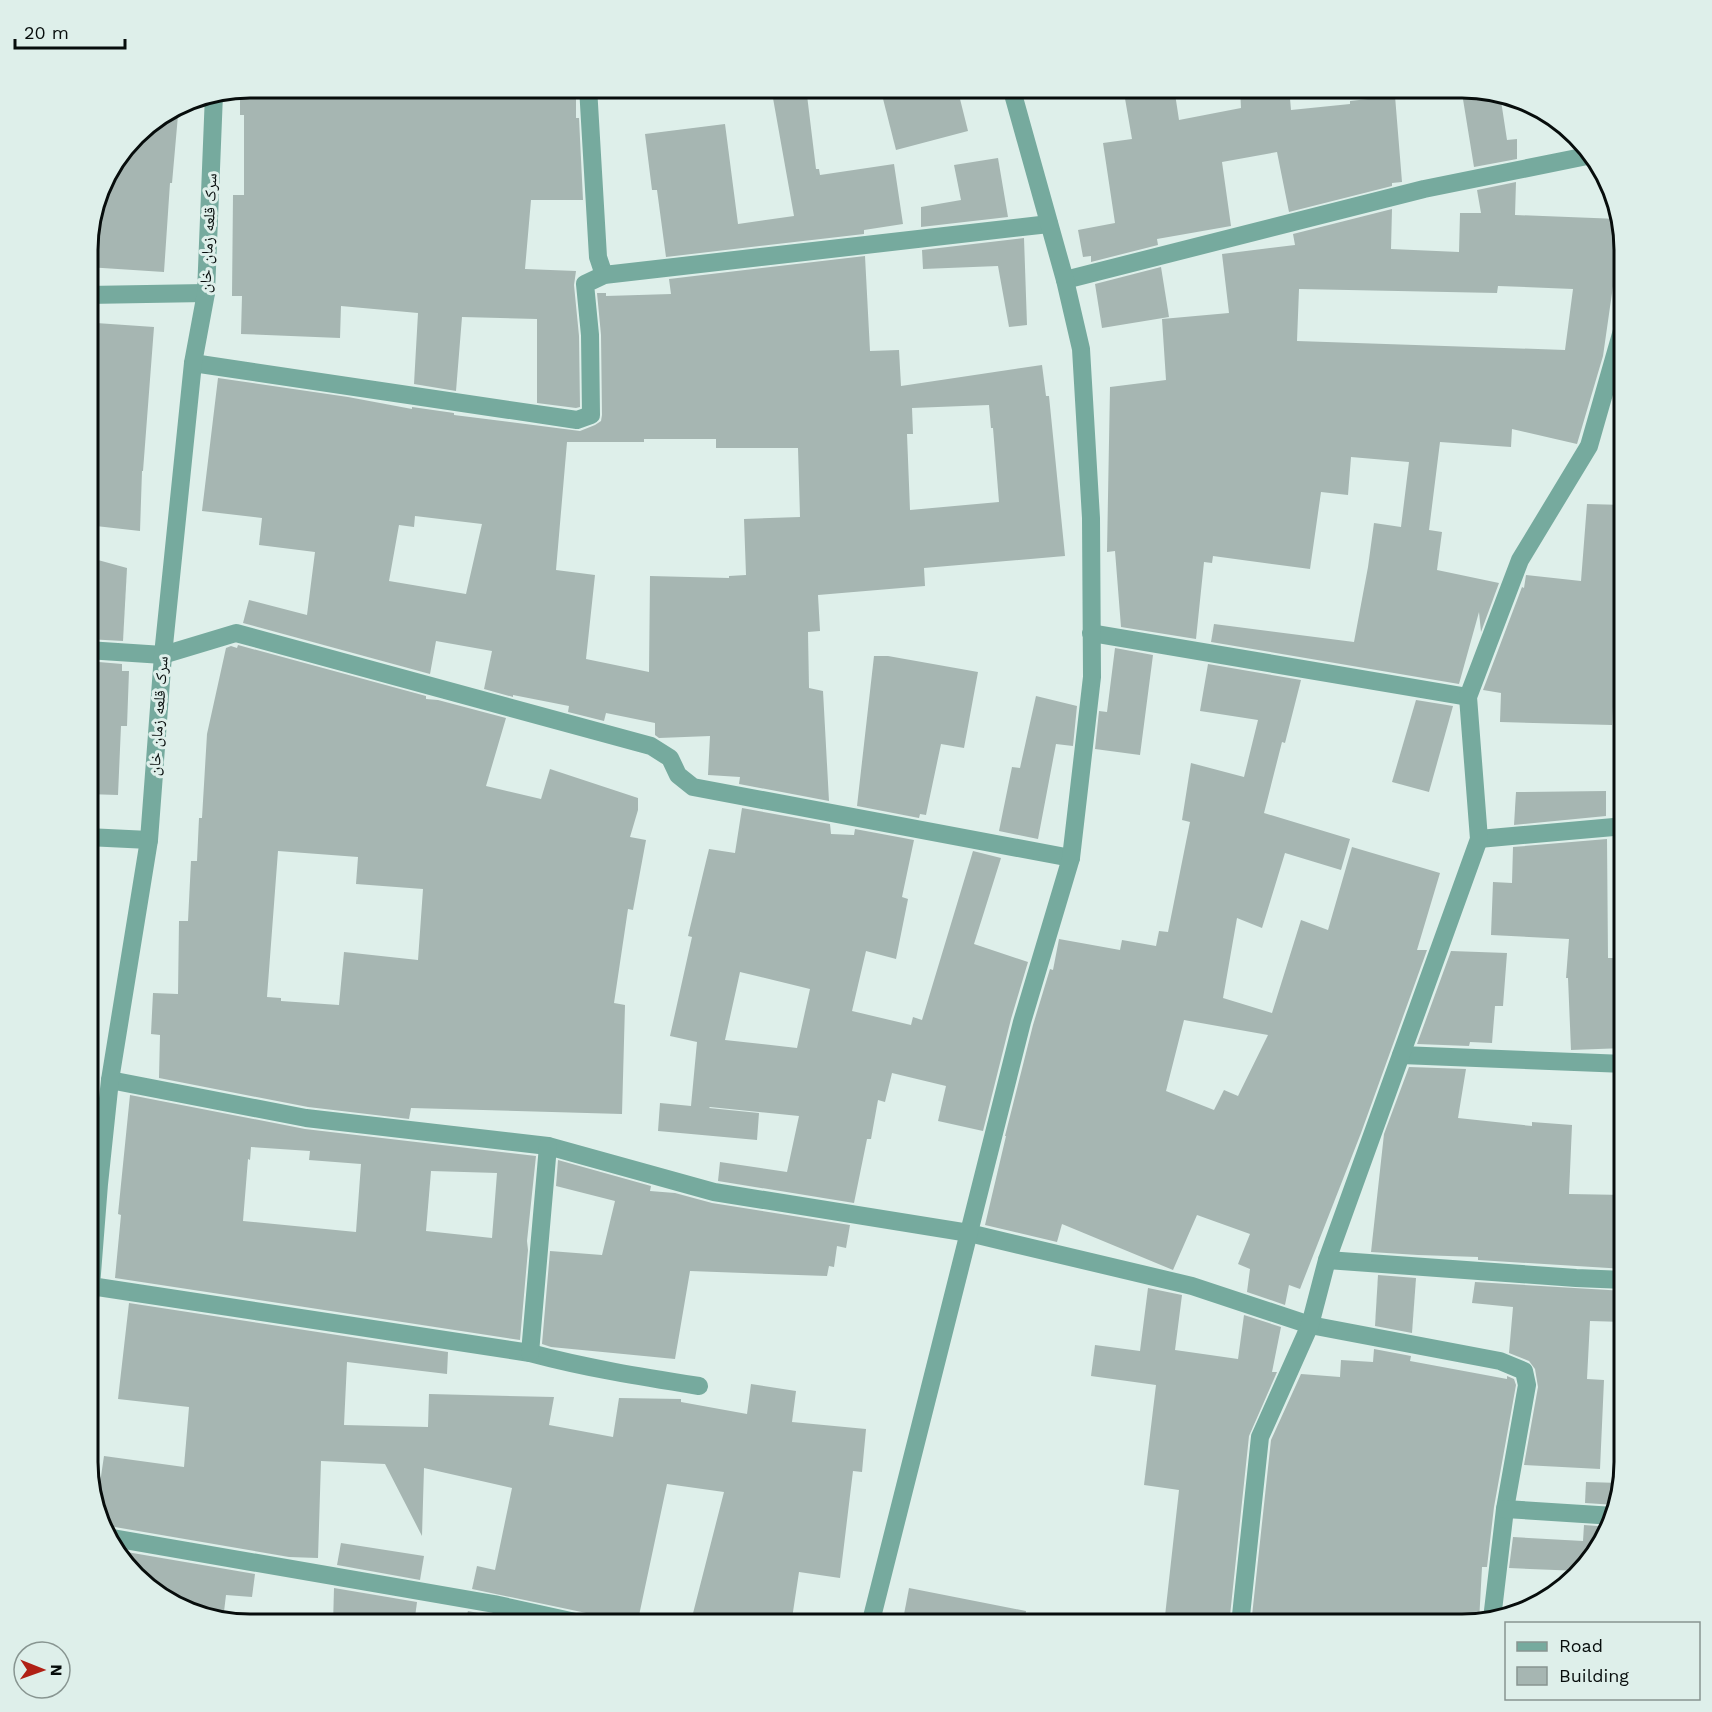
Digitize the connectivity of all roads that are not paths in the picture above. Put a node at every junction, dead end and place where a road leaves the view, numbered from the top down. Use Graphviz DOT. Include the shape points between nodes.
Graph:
graph roads {
  1 [pos="589,98"];
  2 [pos="1014,98"];
  3 [pos="214,102"];
  4 [pos="1583,157"];
  5 [pos="1049,224"];
  6 [pos="604,275"];
  7 [pos="1065,280"];
  8 [pos="206,293"];
  9 [pos="98,295"];
  10 [pos="1614,359"];
  11 [pos="193,363"];
  12 [pos="1091,633"];
  13 [pos="98,651"];
  14 [pos="163,655"];
  15 [pos="1468,697"];
  16 [pos="1614,827"];
  17 [pos="98,838"];
  18 [pos="1479,839"];
  19 [pos="149,840"];
  20 [pos="1071,858"];
  21 [pos="1401,1054"];
  22 [pos="1614,1064"];
  23 [pos="110,1080"];
  24 [pos="548,1146"];
  25 [pos="98,1153"];
  26 [pos="969,1233"];
  27 [pos="1327,1260"];
  28 [pos="1614,1280"];
  29 [pos="98,1287"];
  30 [pos="1310,1326"];
  31 [pos="531,1353"];
  32 [pos="699,1386"];
  33 [pos="1505,1509"];
  34 [pos="1605,1515"];
  35 [pos="119,1540"];
  36 [pos="1493,1612"];
  37 [pos="539,1614"];
  38 [pos="873,1614"];
  39 [pos="1241,1614"];
  1 -- 6 [label="street" via="598,256"];
  2 -- 5 [label="street"];
  3 -- 8 [label="street, سرک قلعه زمان خان"];
  4 -- 7 [label="street" via="1424,189"];
  5 -- 6 [label="street"];
  5 -- 7 [label="street"];
  6 -- 11 [label="street" via="585,284 591,415 577,420"];
  7 -- 12 [label="street" via="1081,349 1091,518"];
  8 -- 9 [label="street"];
  8 -- 11 [label="street, سرک قلعه زمان خان"];
  10 -- 15 [label="street" via="1589,447 1520,560"];
  11 -- 14 [label="street, سرک قلعه زمان خان"];
  12 -- 15 [label="street"];
  12 -- 20 [label="street" via="1092,676"];
  13 -- 14 [label="street"];
  14 -- 19 [label="street, سرک قلعه زمان خان"];
  14 -- 20 [label="street" via="236,633 651,746 670,758 678,775 693,787"];
  15 -- 18 [label="street"];
  16 -- 18 [label="street"];
  17 -- 19 [label="street"];
  18 -- 21 [label="street"];
  19 -- 23 [label="street, سرک قلعه زمان خان"];
  20 -- 26 [label="street" via="1022,1022"];
  21 -- 22 [label="street"];
  21 -- 27 [label="street"];
  23 -- 24 [label="street" via="306,1118"];
  23 -- 25 [label="street, سرک قلعه زمان خان"];
  24 -- 26 [label="street" via="714,1192"];
  24 -- 31 [label="street"];
  26 -- 30 [label="street" via="1192,1286"];
  26 -- 38 [label="street"];
  27 -- 28 [label="street"];
  27 -- 30 [label="street"];
  29 -- 31 [label="street"];
  30 -- 33 [label="street" via="1500,1361 1524,1371 1527,1385"];
  30 -- 39 [label="street" via="1260,1437"];
  31 -- 32 [label="street"];
  33 -- 34 [label="street"];
  33 -- 36 [label="street"];
  35 -- 37 [label="street"];
}
